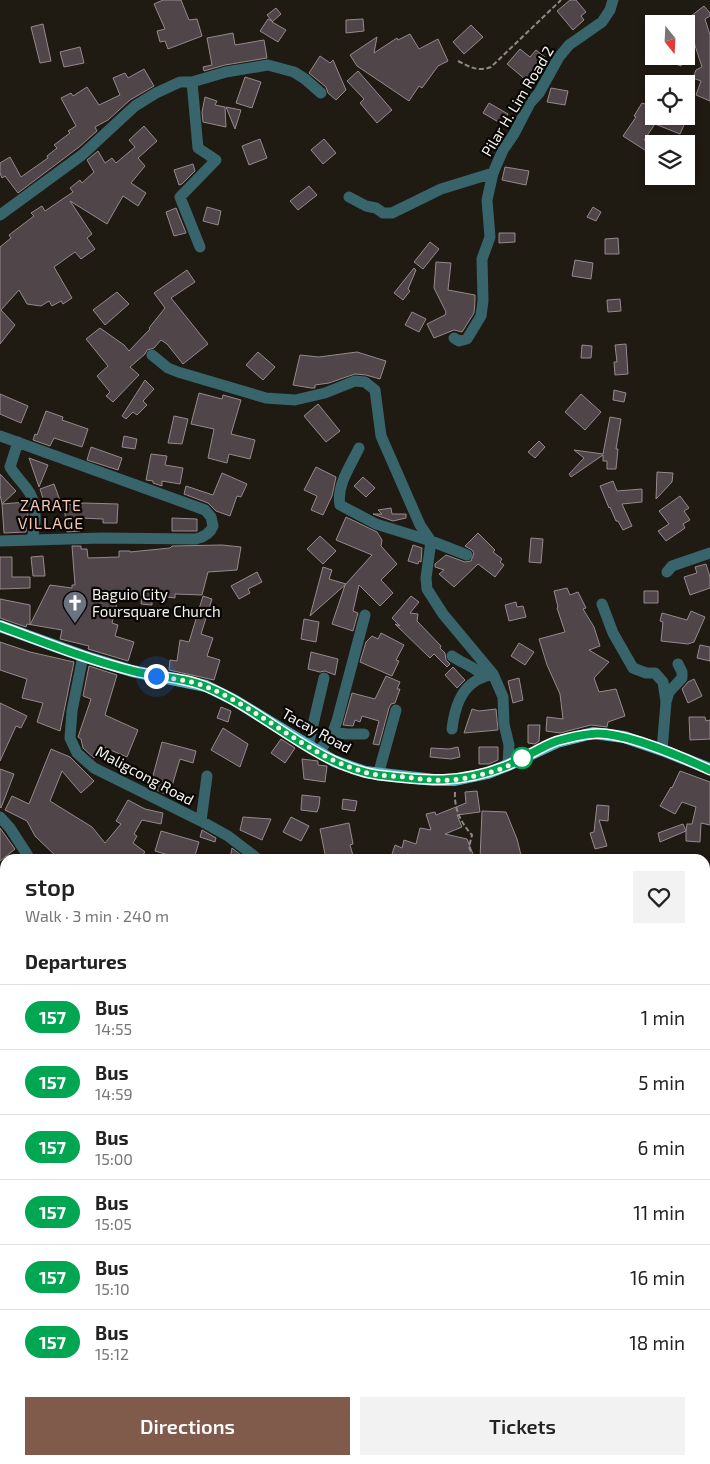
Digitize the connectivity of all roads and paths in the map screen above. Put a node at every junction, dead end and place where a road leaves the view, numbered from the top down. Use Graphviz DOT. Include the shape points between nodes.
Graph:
graph roads {
  1 [pos="561,0"];
  2 [pos="613,0"];
  3 [pos="458,61"];
  4 [pos="192,82"];
  5 [pos="321,93"];
  6 [pos="493,173"];
  7 [pos="349,197"];
  8 [pos="0,215"];
  9 [pos="200,247"];
  10 [pos="454,338"];
  11 [pos="152,356"];
  12 [pos="0,436"];
  13 [pos="18,442"];
  14 [pos="359,448"];
  15 [pos="32,539"];
  16 [pos="0,541"];
  17 [pos="431,541"];
  18 [pos="710,554"];
  19 [pos="467,555"];
  20 [pos="667,572"];
  21 [pos="602,604"];
  22 [pos="365,616"];
  23 [pos="0,626"];
  24 [pos="83,656"];
  25 [pos="452,656"];
  26 [pos="678,664"];
  27 [pos="489,676"];
  28 [pos="324,678"];
  29 [pos="666,702"];
  30 [pos="396,710"];
  31 [pos="452,729"];
  32 [pos="333,732"];
  33 [pos="364,734"];
  34 [pos="313,749"];
  35 [pos="662,750"];
  36 [pos="508,765"];
  37 [pos="710,770"];
  38 [pos="378,774"];
  39 [pos="207,776"];
  40 [pos="455,790"];
  41 [pos="0,817"];
  42 [pos="202,821"];
  43 [pos="27,854"];
  44 [pos="251,854"];
  45 [pos="472,854"];
  1 -- 3 [label="path" via="491,67 476,70"];
  2 -- 6 [label="street, Pilar H. Lim Road 2" via="602,22 569,45 559,57 503,150"];
  4 -- 5 [label="street" via="268,65 294,72"];
  4 -- 8 [label="street" via="180,82 135,106 82,155"];
  4 -- 9 [label="street" via="198,148 216,160 180,197"];
  6 -- 7 [label="street" via="441,189 392,213 384,213"];
  6 -- 10 [label="street, Pilar H. Lim Road 2" via="486,200 490,237 482,259 481,316 467,339 459,341"];
  11 -- 17 [label="street" via="178,372 266,398 295,400 355,381 365,382 375,390 381,436 420,525"];
  12 -- 13 [label="street"];
  13 -- 15 [label="street" via="10,467 32,497 35,528"];
  13 -- 15 [label="street" via="205,510 214,526 210,532 196,538"];
  14 -- 17 [label="street" via="341,489 340,505 376,524"];
  15 -- 16 [label="street"];
  17 -- 19 [label="street"];
  17 -- 27 [label="street" via="427,589"];
  18 -- 20 [label="street" via="672,566"];
  21 -- 29 [label="street" via="633,668 655,673 663,682"];
  22 -- 32 [label="street"];
  23 -- 24 [label="main road, Tacay Road"];
  24 -- 34 [label="main road, Tacay Road" via="132,671 206,686"];
  24 -- 42 [label="street, Maligcong Road" via="70,738 77,753 94,768"];
  25 -- 27 [label="street"];
  26 -- 29 [label="street" via="682,678 669,692"];
  27 -- 31 [label="street" via="474,682 464,692 454,713"];
  27 -- 36 [label="street" via="503,698"];
  28 -- 34 [label="street"];
  29 -- 35 [label="street"];
  30 -- 38 [label="street"];
  32 -- 33 [label="street"];
  32 -- 34 [label="street"];
  34 -- 38 [label="main road, Tacay Road" via="334,761"];
  35 -- 36 [label="main road, Tacay Road" via="624,737 592,734 557,742"];
  35 -- 37 [label="main road, Tacay Road"];
  36 -- 38 [label="main road, Tacay Road" via="455,780"];
  39 -- 42 [label="street"];
  40 -- 45 [label="path" via="454,804 472,836 469,847"];
  41 -- 43 [label="street"];
  42 -- 44 [label="street, Maligcong Road"];
}
